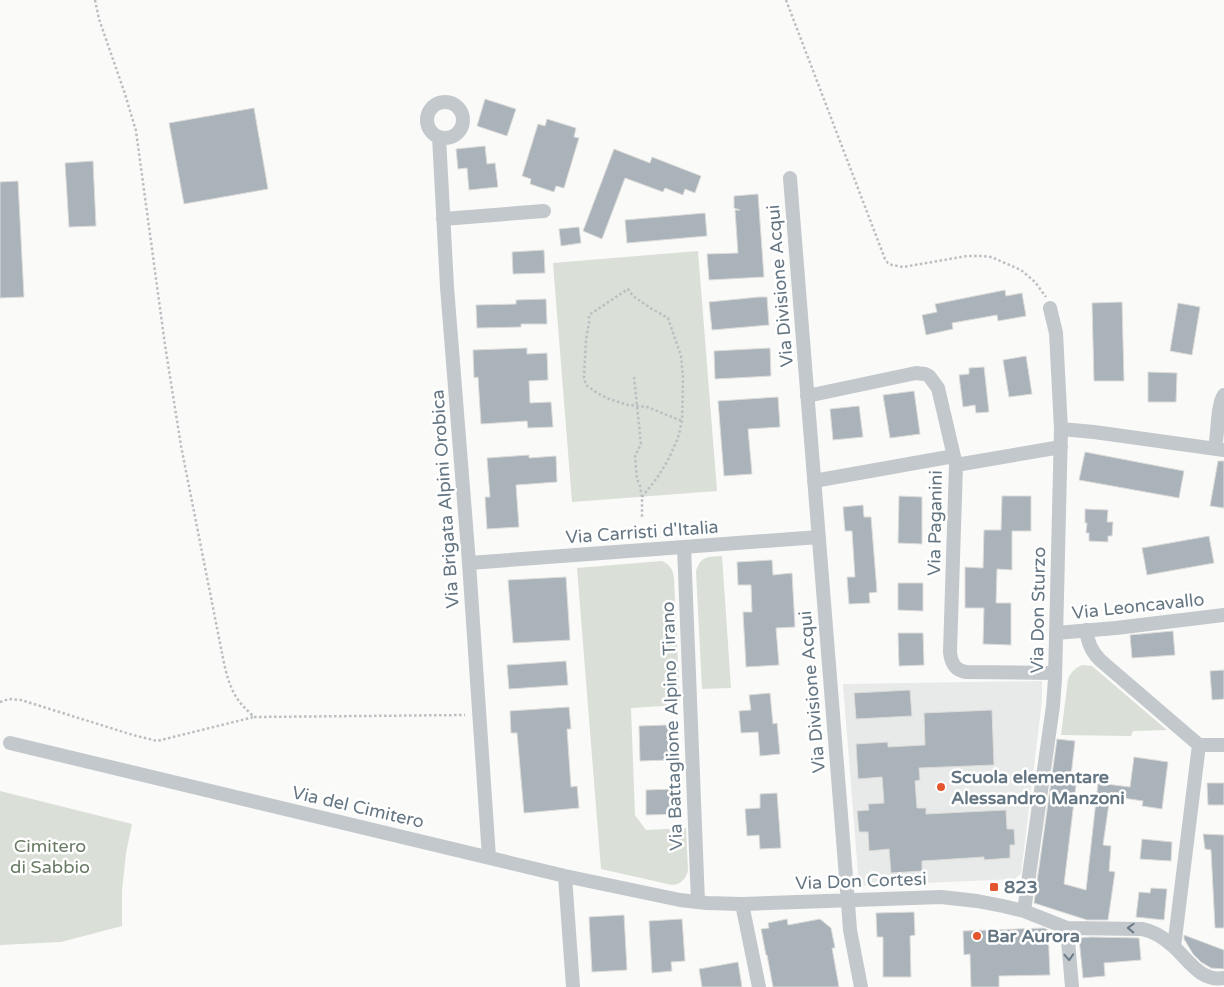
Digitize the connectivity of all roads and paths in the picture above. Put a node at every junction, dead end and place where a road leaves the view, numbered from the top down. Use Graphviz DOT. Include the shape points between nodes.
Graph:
graph roads {
  1 [pos="94,0"];
  2 [pos="786,0"];
  3 [pos="439,137"];
  4 [pos="790,178"];
  5 [pos="544,211"];
  6 [pos="443,219"];
  7 [pos="1050,308"];
  8 [pos="634,377"];
  9 [pos="1224,395"];
  10 [pos="807,396"];
  11 [pos="637,406"];
  12 [pos="682,421"];
  13 [pos="1061,429"];
  14 [pos="1061,446"];
  15 [pos="1220,449"];
  16 [pos="955,460"];
  17 [pos="814,481"];
  18 [pos="642,497"];
  19 [pos="642,517"];
  20 [pos="819,538"];
  21 [pos="684,547"];
  22 [pos="469,563"];
  23 [pos="1224,615"];
  24 [pos="1086,630"];
  25 [pos="1056,633"];
  26 [pos="1055,672"];
  27 [pos="0,702"];
  28 [pos="479,715"];
  29 [pos="254,716"];
  30 [pos="10,743"];
  31 [pos="1199,745"];
  32 [pos="1224,745"];
  33 [pos="489,858"];
  34 [pos="565,876"];
  35 [pos="848,900"];
  36 [pos="698,902"];
  37 [pos="742,904"];
  38 [pos="1024,911"];
  39 [pos="1067,928"];
  40 [pos="1174,947"];
  41 [pos="1220,981"];
  42 [pos="573,987"];
  43 [pos="759,987"];
  44 [pos="861,987"];
  45 [pos="1072,987"];
  1 -- 29 [label="path" via="136,131 181,446 228,681 242,706"];
  2 -- 7 [label="path" via="885,260 903,267 967,256 991,257 1029,276 1042,290"];
  3 -- 6 [label="street, Via Brigata Alpini Orobica"];
  4 -- 10 [label="street, Via Divisione Acqui"];
  5 -- 6 [label="street"];
  6 -- 22 [label="street, Via Brigata Alpini Orobica"];
  7 -- 13 [label="street, Via Don Sturzo" via="1056,333"];
  8 -- 11 [label="path"];
  9 -- 15 [label="street" via="1220,405"];
  10 -- 16 [label="street, Via Paganini" via="911,374 925,374 933,379 939,391"];
  10 -- 17 [label="street, Via Divisione Acqui"];
  11 -- 12 [label="path" via="647,406"];
  11 -- 12 [label="path" via="608,399 584,382 589,315 628,289 652,310 668,318 681,356"];
  11 -- 18 [label="path" via="641,444 635,456"];
  12 -- 18 [label="path" via="668,460"];
  13 -- 14 [label="street, Via Don Sturzo"];
  13 -- 15 [label="street"];
  14 -- 16 [label="street"];
  14 -- 25 [label="street, Via Don Sturzo"];
  16 -- 17 [label="street"];
  16 -- 26 [label="street, Via Paganini" via="952,662 958,670 966,672"];
  17 -- 20 [label="street, Via Divisione Acqui"];
  18 -- 19 [label="path"];
  20 -- 21 [label="street, Via Carristi d'Italia"];
  20 -- 35 [label="street, Via Divisione Acqui"];
  21 -- 22 [label="street, Via Carristi d'Italia"];
  21 -- 36 [label="street, Via Battaglione Alpino Tirano"];
  22 -- 28 [label="street, Via Brigata Alpini Orobica"];
  23 -- 24 [label="street, Via Leoncavallo"];
  24 -- 25 [label="street, Via Leoncavallo"];
  24 -- 31 [label="street" via="1089,645 1100,660"];
  25 -- 26 [label="street, Via Don Sturzo"];
  26 -- 38 [label="street, Via Don Sturzo"];
  27 -- 29 [label="path" via="21,700 157,741"];
  28 -- 29 [label="path"];
  28 -- 33 [label="street, Via Brigata Alpini Orobica"];
  30 -- 33 [label="street, Via del Cimitero"];
  31 -- 32 [label="street"];
  31 -- 40 [label="street"];
  33 -- 34 [label="street, Via del Cimitero"];
  34 -- 36 [label="street, Via del Cimitero"];
  34 -- 42 [label="street"];
  35 -- 37 [label="street, Via Don Cortesi"];
  35 -- 38 [label="street, Via Don Cortesi" via="940,897 986,902"];
  35 -- 44 [label="street, Via Divisione Acqui"];
  36 -- 37 [label="street, Via Don Cortesi"];
  37 -- 43 [label="street"];
  38 -- 39 [label="street, Via Don Cortesi"];
  40 -- 39 [label="street, one-way" via="1149,930"];
  39 -- 45 [label="street, one-way"];
  40 -- 41 [label="street" via="1195,969"];
}
